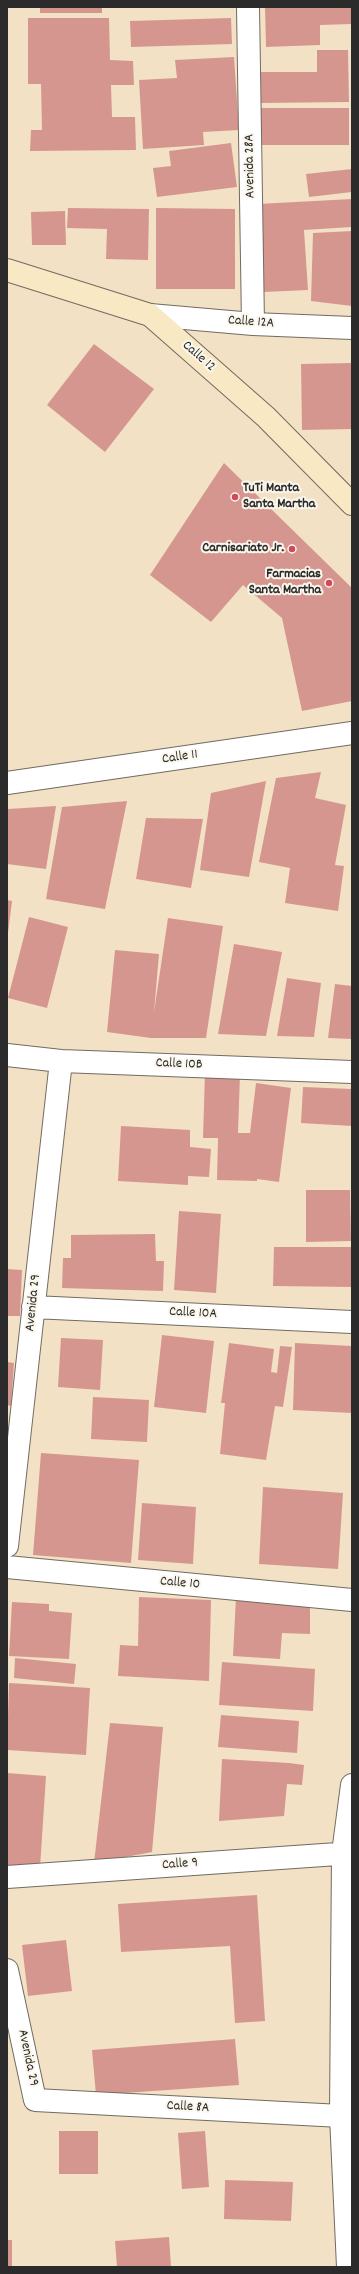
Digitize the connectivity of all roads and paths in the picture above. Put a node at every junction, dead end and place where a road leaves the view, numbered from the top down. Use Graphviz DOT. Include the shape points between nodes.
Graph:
graph roads {
  1 [pos="248,7"];
  2 [pos="7,270"];
  3 [pos="150,315"];
  4 [pos="253,324"];
  5 [pos="352,328"];
  6 [pos="352,504"];
  7 [pos="352,733"];
  8 [pos="7,783"];
  9 [pos="7,1055"];
  10 [pos="61,1061"];
  11 [pos="352,1072"];
  12 [pos="33,1307"];
  13 [pos="352,1322"];
  14 [pos="7,1546"];
  15 [pos="7,1567"];
  16 [pos="352,1600"];
  17 [pos="352,1785"];
  18 [pos="347,1853"];
  19 [pos="7,1877"];
  20 [pos="7,1970"];
  21 [pos="35,2100"];
  22 [pos="341,2116"];
  23 [pos="348,2267"];
  1 -- 4 [label="street, Avenida 28A"];
  2 -- 3 [label="main road, Calle 12"];
  3 -- 4 [label="street, Calle 12A"];
  3 -- 6 [label="main road, Calle 12" via="266,416"];
  4 -- 5 [label="street, Calle 12A"];
  7 -- 8 [label="street, Calle 11"];
  9 -- 10 [label="street, Calle 10B"];
  10 -- 11 [label="street, Calle 10B"];
  10 -- 12 [label="street, Avenida 29"];
  12 -- 13 [label="street, Calle 10A"];
  12 -- 14 [label="street, Avenida 29"];
  15 -- 16 [label="street, Calle 10"];
  17 -- 18 [label="street"];
  18 -- 19 [label="street, Calle 9"];
  18 -- 22 [label="street"];
  20 -- 21 [label="street, Avenida 29"];
  21 -- 22 [label="street, Calle 8A"];
  22 -- 23 [label="street"];
}
